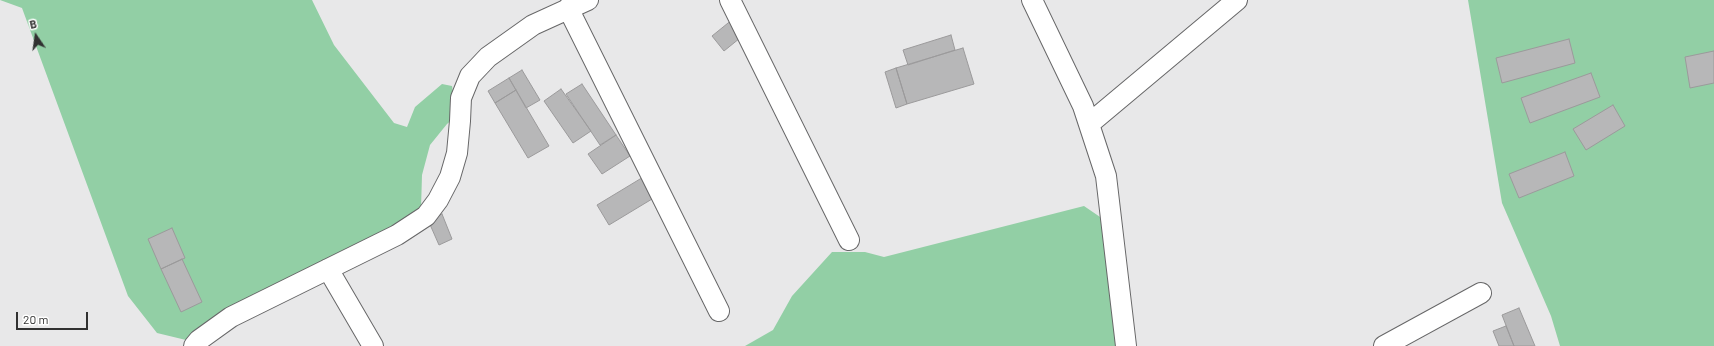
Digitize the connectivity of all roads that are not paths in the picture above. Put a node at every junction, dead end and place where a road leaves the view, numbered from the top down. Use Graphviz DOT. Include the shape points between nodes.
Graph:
graph roads {
  1 [pos="588,0"];
  2 [pos="730,0"];
  3 [pos="1032,0"];
  4 [pos="1237,0"];
  5 [pos="568,8"];
  6 [pos="1089,124"];
  7 [pos="848,240"];
  8 [pos="328,269"];
  9 [pos="1482,293"];
  10 [pos="719,311"];
  11 [pos="194,346"];
  12 [pos="373,346"];
  13 [pos="1126,346"];
  14 [pos="1384,346"];
  1 -- 5 [label="street"];
  2 -- 7 [label="street"];
  3 -- 6 [label="street" via="1083,106"];
  4 -- 6 [label="street"];
  5 -- 8 [label="street" via="533,25 488,57 470,76 461,98 457,154 450,177 426,216 396,235"];
  5 -- 10 [label="street"];
  6 -- 13 [label="street" via="1106,176"];
  8 -- 11 [label="street" via="232,317"];
  8 -- 12 [label="street"];
  9 -- 14 [label="street"];
}
